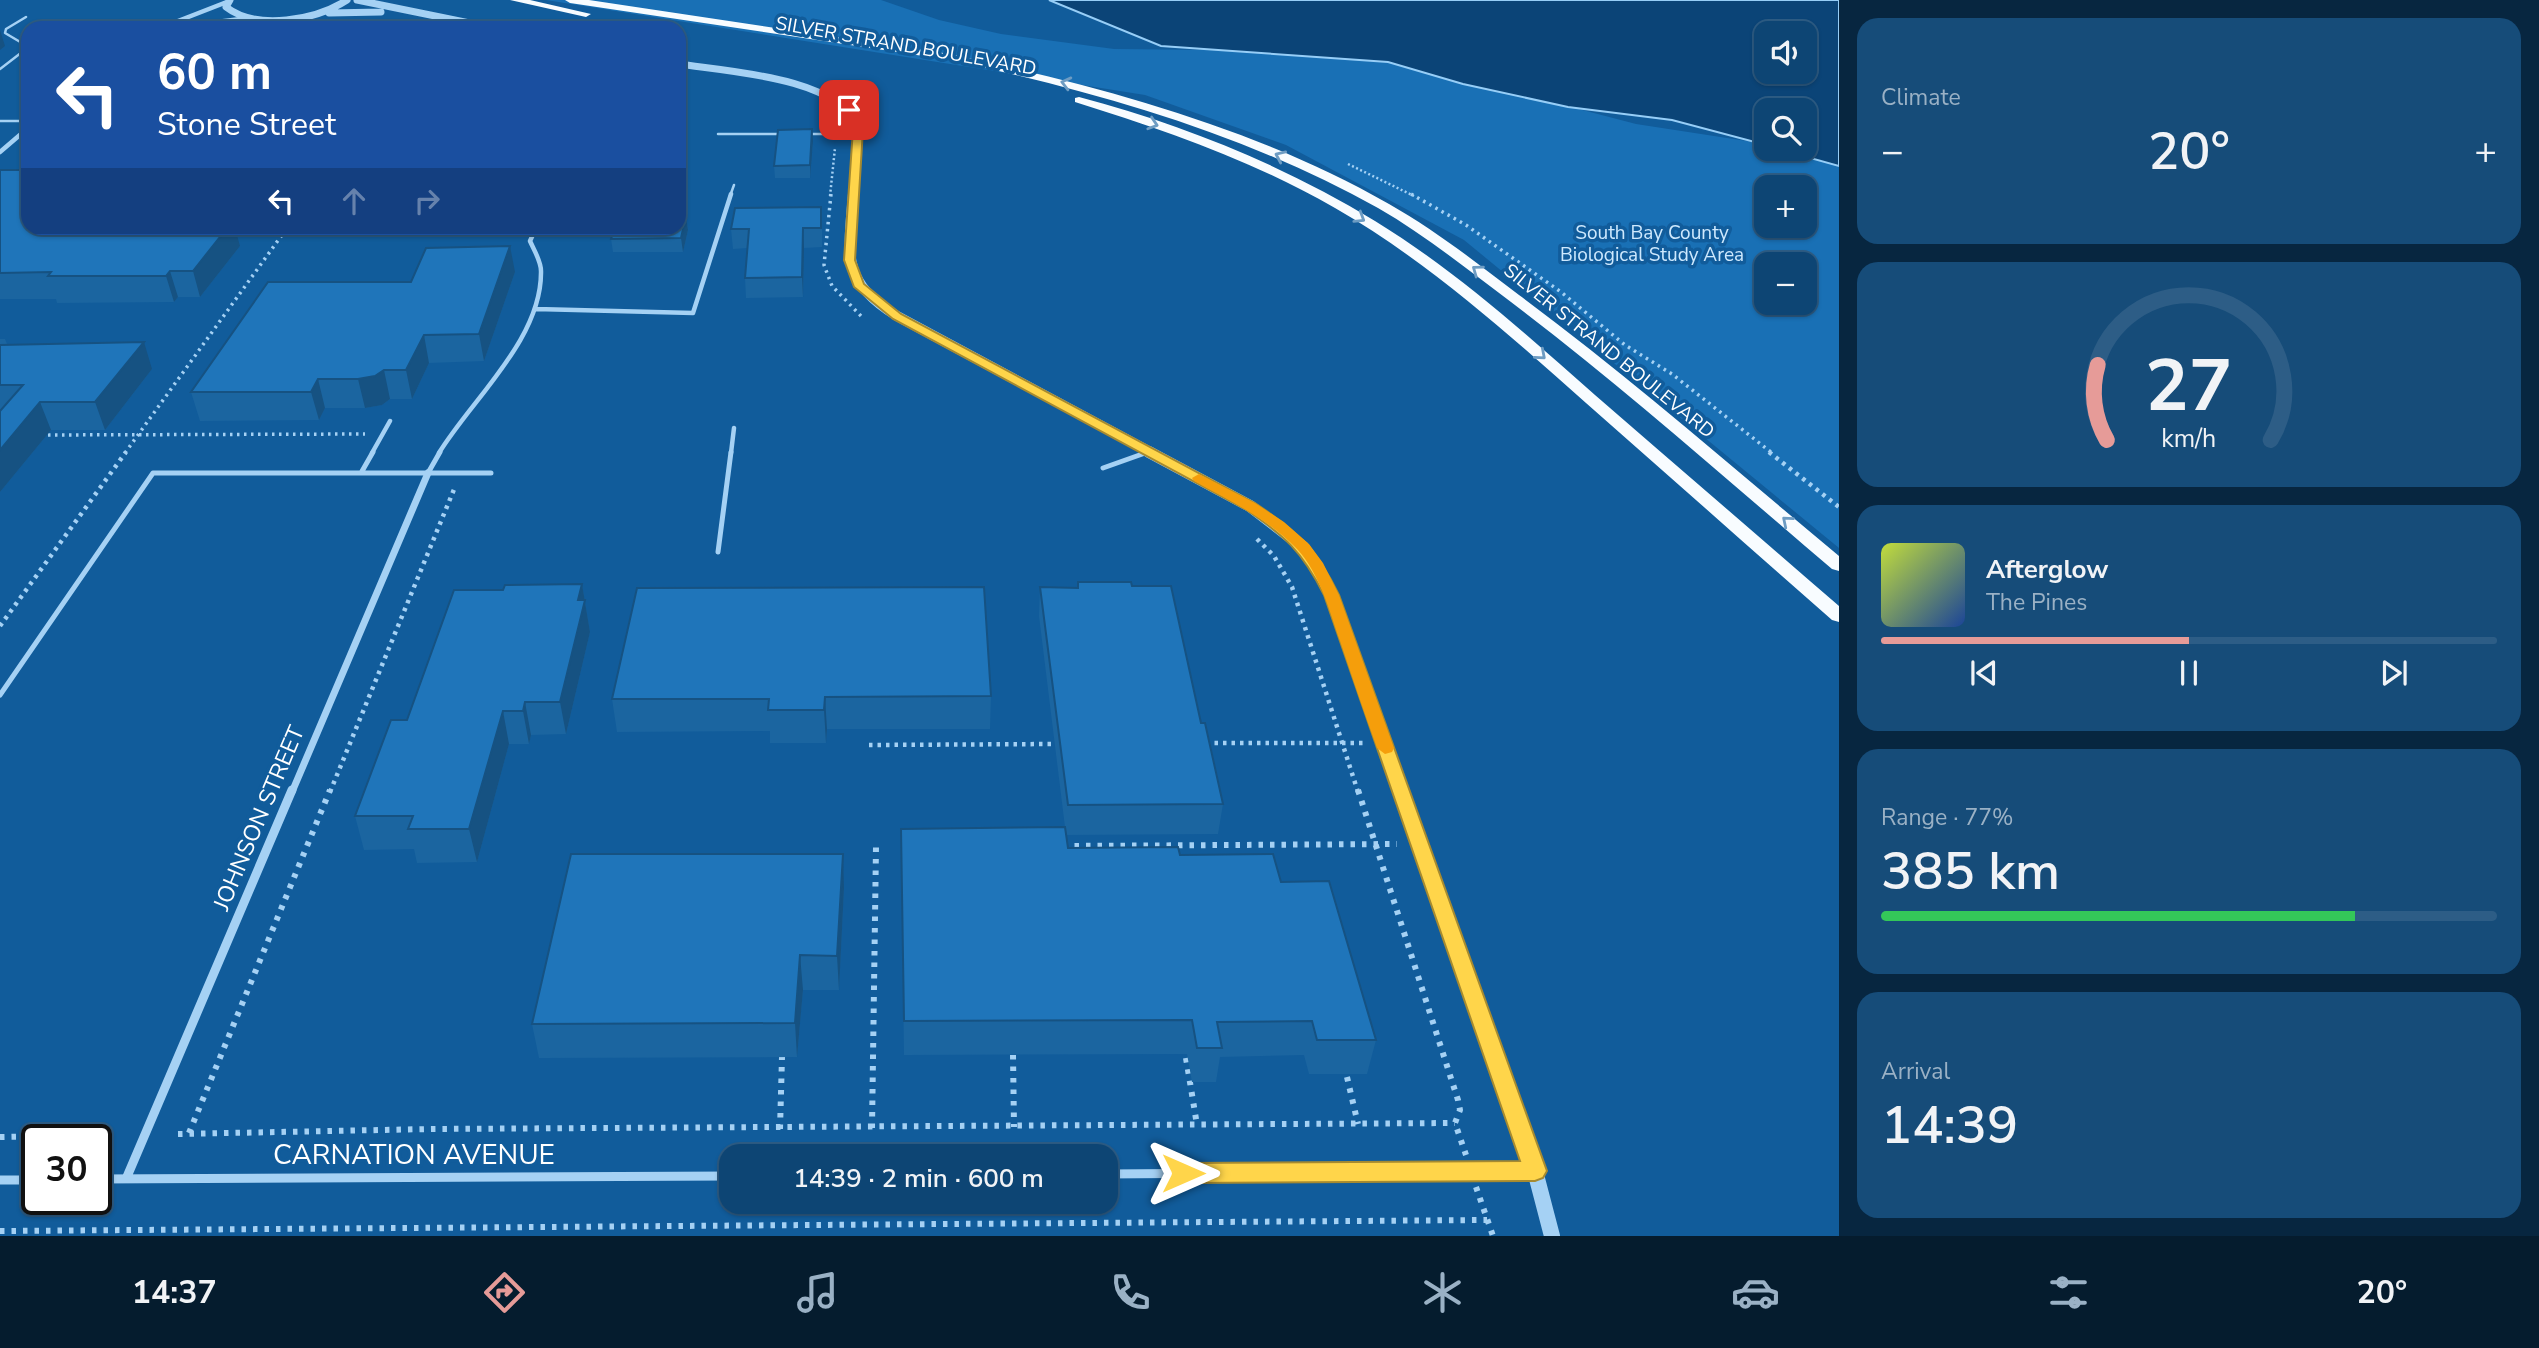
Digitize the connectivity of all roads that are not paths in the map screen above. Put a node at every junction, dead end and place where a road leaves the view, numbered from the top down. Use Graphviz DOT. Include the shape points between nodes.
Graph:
graph roads {
  1 [pos="347,0"];
  2 [pos="357,0"];
  3 [pos="514,0"];
  4 [pos="570,0"];
  5 [pos="229,1"];
  6 [pos="418,14"];
  7 [pos="311,15"];
  8 [pos="596,16"];
  9 [pos="26,17"];
  10 [pos="249,18"];
  11 [pos="178,21"];
  12 [pos="224,21"];
  13 [pos="456,21"];
  14 [pos="686,29"];
  15 [pos="21,42"];
  16 [pos="21,53"];
  17 [pos="686,65"];
  18 [pos="0,69"];
  19 [pos="0,121"];
  20 [pos="21,121"];
  21 [pos="21,134"];
  22 [pos="718,134"];
  23 [pos="783,134"];
  24 [pos="796,134"];
  25 [pos="858,134"];
  26 [pos="0,152"];
  27 [pos="734,185"];
  28 [pos="533,235"];
  29 [pos="536,309"];
  30 [pos="390,421"];
  31 [pos="734,428"];
  32 [pos="1149,452"];
  33 [pos="1103,468"];
  34 [pos="361,473"];
  35 [pos="428,473"];
  36 [pos="491,473"];
  37 [pos="718,552"];
  38 [pos="1839,565"];
  39 [pos="1839,616"];
  40 [pos="0,695"];
  41 [pos="1535,1171"];
  42 [pos="1118,1174"];
  43 [pos="719,1176"];
  44 [pos="112,1179"];
  45 [pos="126,1179"];
  46 [pos="0,1180"];
  47 [pos="21,1180"];
  48 [pos="1552,1236"];
  1 -- 7 [label="street"];
  2 -- 6 [label="street"];
  3 -- 8 [label="highway"];
  38 -- 4 [label="highway, SILVER STRAND BOULEVARD, one-way" via="1545,320 1371,199 1278,155 1170,114 1012,70"];
  5 -- 10 [label="street" via="229,12"];
  5 -- 11 [label="street"];
  6 -- 7 [label="street"];
  6 -- 13 [label="street"];
  7 -- 10 [label="street"];
  9 -- 15 [label="lane" via="5,33"];
  10 -- 12 [label="street"];
  14 -- 39 [label="highway, SILVER STRAND BOULEVARD, one-way" via="1003,81 1111,110 1252,160 1340,206 1418,255 1503,322"];
  16 -- 18 [label="lane"];
  17 -- 25 [label="street" via="824,94 853,115"];
  19 -- 20 [label="lane"];
  21 -- 26 [label="street"];
  22 -- 23 [label="lane"];
  24 -- 25 [label="lane"];
  25 -- 32 [label="street" via="850,260 868,295 897,316"];
  27 -- 29 [label="lane" via="693,313"];
  28 -- 29 [label="lane" via="530,241 541,269"];
  29 -- 35 [label="lane"];
  30 -- 34 [label="lane"];
  31 -- 37 [label="lane"];
  32 -- 33 [label="lane"];
  32 -- 41 [label="street" via="1250,506 1303,547 1317,566"];
  34 -- 35 [label="lane"];
  34 -- 40 [label="lane" via="153,473"];
  35 -- 36 [label="lane"];
  35 -- 45 [label="street, JOHNSON STREET"];
  41 -- 42 [label="street"];
  41 -- 48 [label="street"];
  43 -- 45 [label="street, CARNATION AVENUE"];
  44 -- 45 [label="street, CARNATION AVENUE"];
  46 -- 47 [label="street"];
}
